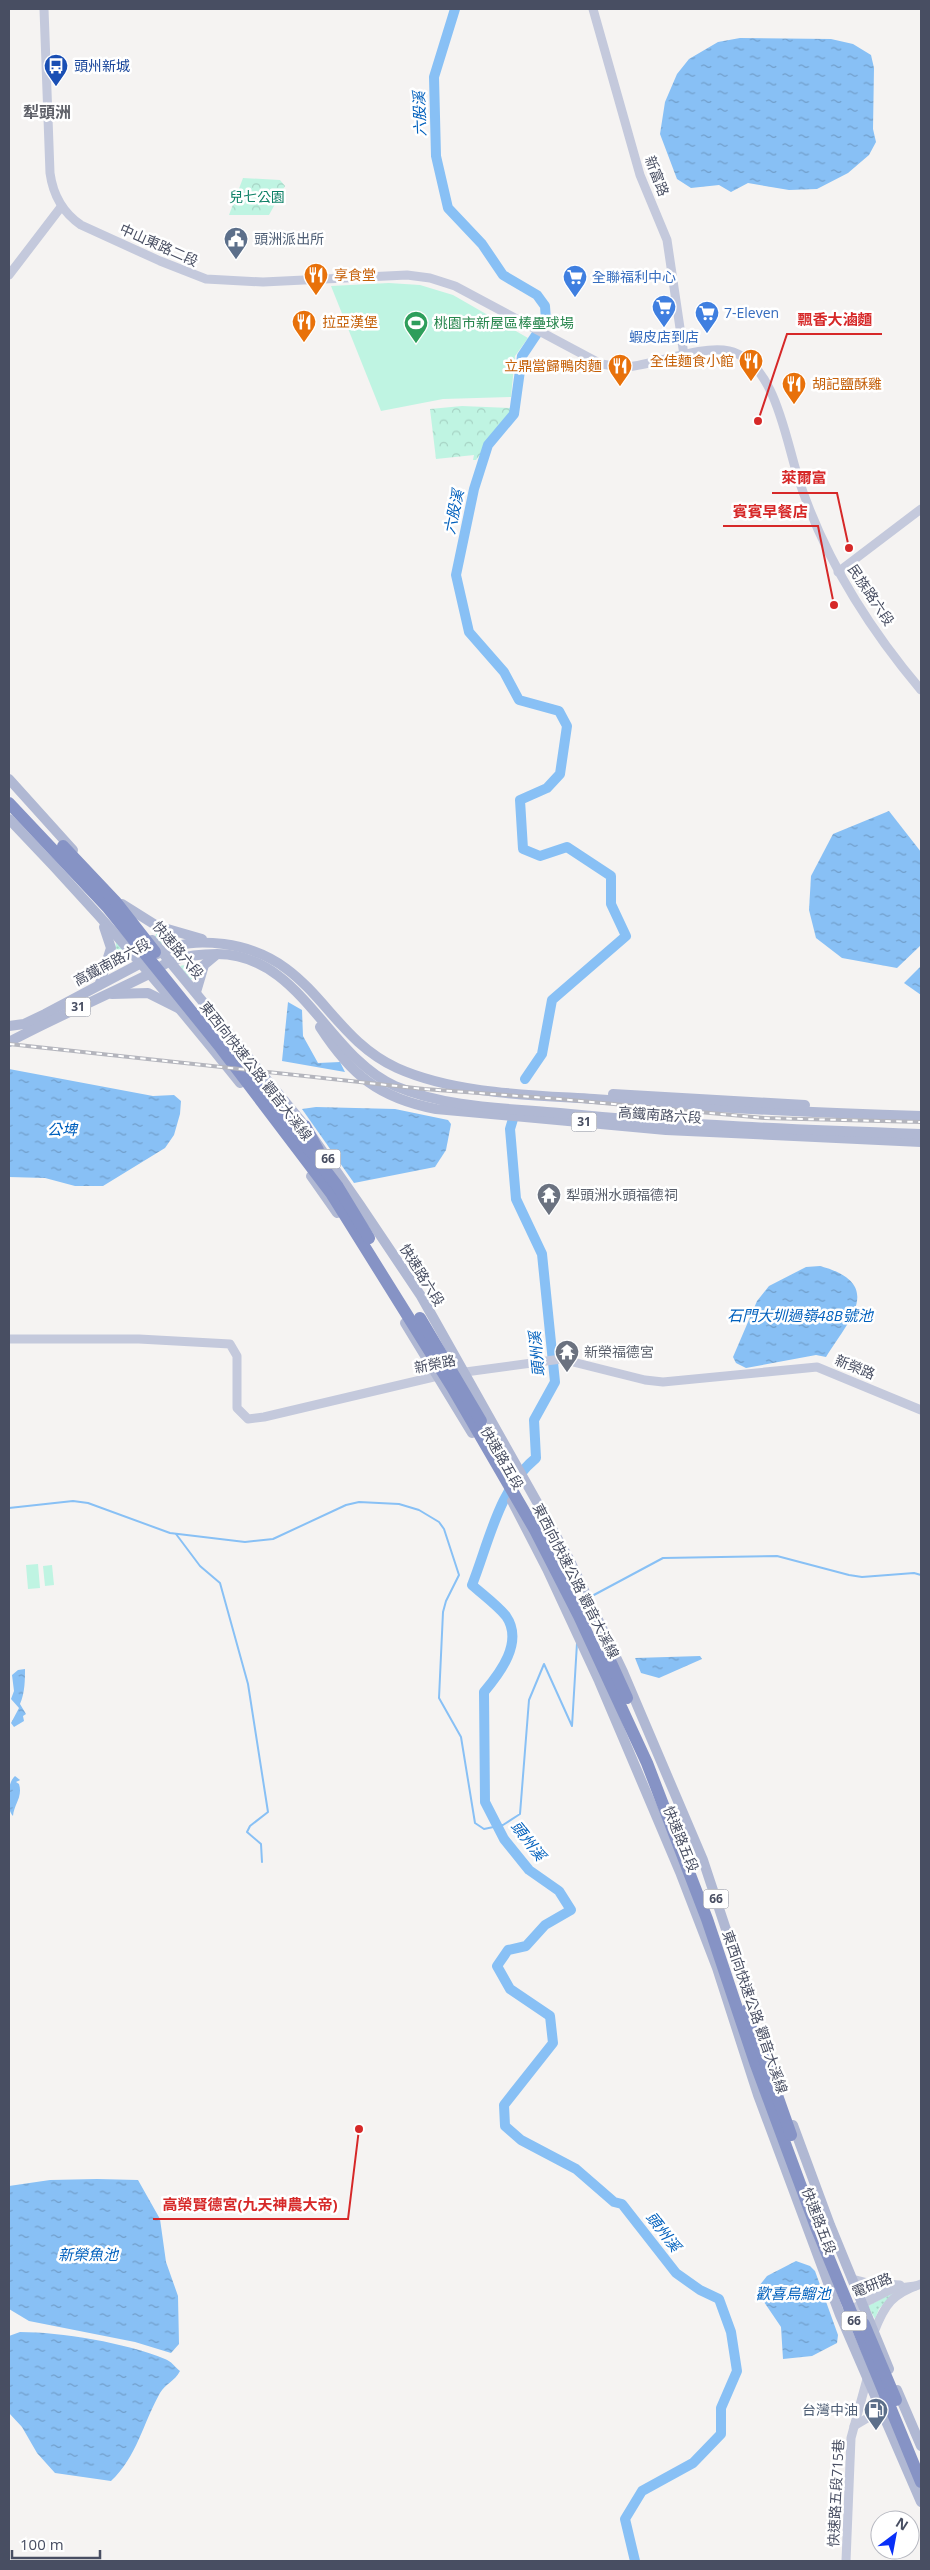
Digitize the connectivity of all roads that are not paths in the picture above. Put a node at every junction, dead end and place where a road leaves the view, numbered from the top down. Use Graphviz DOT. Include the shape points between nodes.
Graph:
graph roads {
  1 [pos="44,9"];
  2 [pos="593,9"];
  3 [pos="62,207"];
  4 [pos="9,275"];
  5 [pos="455,286"];
  6 [pos="684,356"];
  7 [pos="921,509"];
  8 [pos="838,572"];
  9 [pos="921,690"];
  10 [pos="9,780"];
  11 [pos="9,791"];
  12 [pos="9,802"];
  13 [pos="9,819"];
  14 [pos="118,901"];
  15 [pos="97,913"];
  16 [pos="235,946"];
  17 [pos="162,951"];
  18 [pos="217,954"];
  19 [pos="171,961"];
  20 [pos="140,964"];
  21 [pos="149,974"];
  22 [pos="100,983"];
  23 [pos="196,992"];
  24 [pos="297,993"];
  25 [pos="92,1000"];
  26 [pos="183,1010"];
  27 [pos="9,1026"];
  28 [pos="9,1042"];
  29 [pos="224,1045"];
  30 [pos="485,1089"];
  31 [pos="651,1103"];
  32 [pos="694,1103"];
  33 [pos="715,1104"];
  34 [pos="921,1109"];
  35 [pos="921,1116"];
  36 [pos="653,1122"];
  37 [pos="305,1126"];
  38 [pos="724,1126"];
  39 [pos="670,1127"];
  40 [pos="921,1134"];
  41 [pos="284,1138"];
  42 [pos="921,1142"];
  43 [pos="334,1190"];
  44 [pos="371,1249"];
  45 [pos="9,1339"];
  46 [pos="462,1372"];
  47 [pos="436,1376"];
  48 [pos="921,1410"];
  49 [pos="852,2279"];
  50 [pos="916,2287"];
  51 [pos="861,2303"];
  52 [pos="840,2315"];
  53 [pos="874,2332"];
  54 [pos="867,2379"];
  55 [pos="901,2399"];
  56 [pos="882,2409"];
  57 [pos="854,2426"];
  58 [pos="921,2446"];
  59 [pos="921,2462"];
  60 [pos="921,2482"];
  61 [pos="921,2502"];
  62 [pos="846,2561"];
  1 -- 3 [label="street, 中山東路二段" via="50,173 54,194"];
  2 -- 6 [label="street, 新富路" via="640,175 667,240"];
  3 -- 4 [label="street"];
  3 -- 5 [label="street, 中山東路二段" via="81,225 206,279 263,282 406,275"];
  5 -- 6 [label="street, 民族路六段" via="582,355 610,365 626,367"];
  6 -- 8 [label="street, 民族路六段" via="727,350 741,355 761,373 770,391 813,522"];
  7 -- 8 [label="street"];
  8 -- 9 [label="street, 民族路六段"];
  10 -- 14 [label="main road, 快速路六段 / 66"];
  11 -- 29 [label="highway, 東西向快速公路 觀音大溪線 / 66" via="114,901"];
  12 -- 29 [label="highway, 東西向快速公路 觀音大溪線 / 66" via="108,908"];
  13 -- 15 [label="main road, 66"];
  14 -- 16 [label="main road, 31" via="157,926"];
  14 -- 17 [label="main road, 快速路六段 / 66"];
  15 -- 20 [label="main road, 66"];
  15 -- 22 [label="main road" via="110,938 111,948"];
  16 -- 17 [label="main road, 高鐵南路六段 / 31" via="200,941"];
  16 -- 30 [label="main road, 高鐵南路六段 / 31" via="258,952 290,971 361,1045 378,1058 417,1076"];
  17 -- 19 [label="main road, 快速路六段 / 66"];
  17 -- 20 [label="main road, 高鐵南路六段 / 31"];
  18 -- 19 [label="main road, 高鐵南路六段 / 31"];
  18 -- 23 [label="main road" via="204,965"];
  18 -- 24 [label="main road, 高鐵南路六段 / 31" via="253,963 284,980"];
  19 -- 21 [label="main road, 高鐵南路六段 / 31"];
  19 -- 23 [label="main road, 快速路六段 / 66"];
  20 -- 21 [label="main road, 66"];
  20 -- 22 [label="main road, 高鐵南路六段 / 31"];
  21 -- 25 [label="main road, 高鐵南路六段 / 31"];
  21 -- 26 [label="main road, 66"];
  22 -- 27 [label="main road, 高鐵南路六段 / 31" via="46,1014 24,1024"];
  23 -- 37 [label="main road, 快速路六段 / 66"];
  24 -- 36 [label="main road, 高鐵南路六段 / 31" via="362,1065 380,1078 418,1095 448,1102"];
  24 -- 39 [label="main road, 高鐵南路六段 / 31" via="342,1060 380,1091 397,1099 436,1109"];
  25 -- 26 [label="main road" via="118,992 148,993"];
  25 -- 28 [label="main road, 高鐵南路六段 / 31"];
  26 -- 41 [label="main road, 66"];
  29 -- 43 [label="highway, 東西向快速公路 觀音大溪線 / 66"];
  30 -- 31 [label="main road, 高鐵南路六段 / 31"];
  30 -- 32 [label="main road, 高鐵南路六段 / 31" via="527,1088"];
  31 -- 32 [label="main road, 高鐵南路六段 / 31"];
  31 -- 36 [label="main road" via="655,1110"];
  32 -- 33 [label="main road, 高鐵南路六段 / 31"];
  32 -- 39 [label="main road"];
  33 -- 34 [label="main road, 高鐵南路六段 / 31"];
  33 -- 35 [label="main road, 高鐵南路六段 / 31"];
  33 -- 38 [label="main road"];
  36 -- 39 [label="main road, 高鐵南路六段 / 31"];
  37 -- 43 [label="highway"];
  37 -- 46 [label="main road, 快速路六段 / 66" via="421,1296"];
  38 -- 39 [label="main road, 高鐵南路六段 / 31"];
  38 -- 40 [label="main road, 高鐵南路六段 / 31"];
  39 -- 42 [label="main road, 高鐵南路六段 / 31"];
  41 -- 43 [label="highway"];
  41 -- 47 [label="main road, 66" via="380,1278"];
  43 -- 44 [label="highway, 東西向快速公路 觀音大溪線 / 66"];
  44 -- 59 [label="highway, 東西向快速公路 觀音大溪線 / 66" via="461,1384 586,1611 617,1675 696,1863 799,2159"];
  44 -- 60 [label="highway, 東西向快速公路 觀音大溪線 / 66" via="535,1530 583,1624 647,1763 704,1910 810,2211"];
  45 -- 47 [label="street, 新榮路" via="138,1338 230,1344 237,1356 238,1408 248,1419"];
  46 -- 47 [label="street, 新榮路"];
  46 -- 48 [label="street, 新榮路" via="561,1358 663,1382 817,1367"];
  46 -- 49 [label="main road, 快速路五段 / 66" via="569,1559 623,1672 703,1860 769,2060"];
  47 -- 52 [label="main road, 快速路五段 / 66" via="500,1479 570,1618 680,1872"];
  49 -- 50 [label="street"];
  49 -- 51 [label="main road, 快速路五段 / 66"];
  50 -- 51 [label="street, 電研路" via="892,2289"];
  50 -- 53 [label="street, 電研路" via="892,2298 881,2313"];
  51 -- 52 [label="street, 電研路"];
  51 -- 53 [label="main road, 快速路五段 / 66"];
  52 -- 54 [label="main road, 快速路五段 / 66"];
  53 -- 55 [label="main road, 快速路五段 / 66"];
  54 -- 56 [label="main road, 快速路五段 / 66"];
  54 -- 57 [label="street, 快速路五段715巷"];
  55 -- 56 [label="street, 快速路五段715巷"];
  55 -- 58 [label="main road, 快速路五段 / 66"];
  56 -- 57 [label="street, 快速路五段715巷"];
  56 -- 61 [label="main road, 快速路五段 / 66"];
  57 -- 62 [label="street, 快速路五段715巷" via="848,2481"];
}
